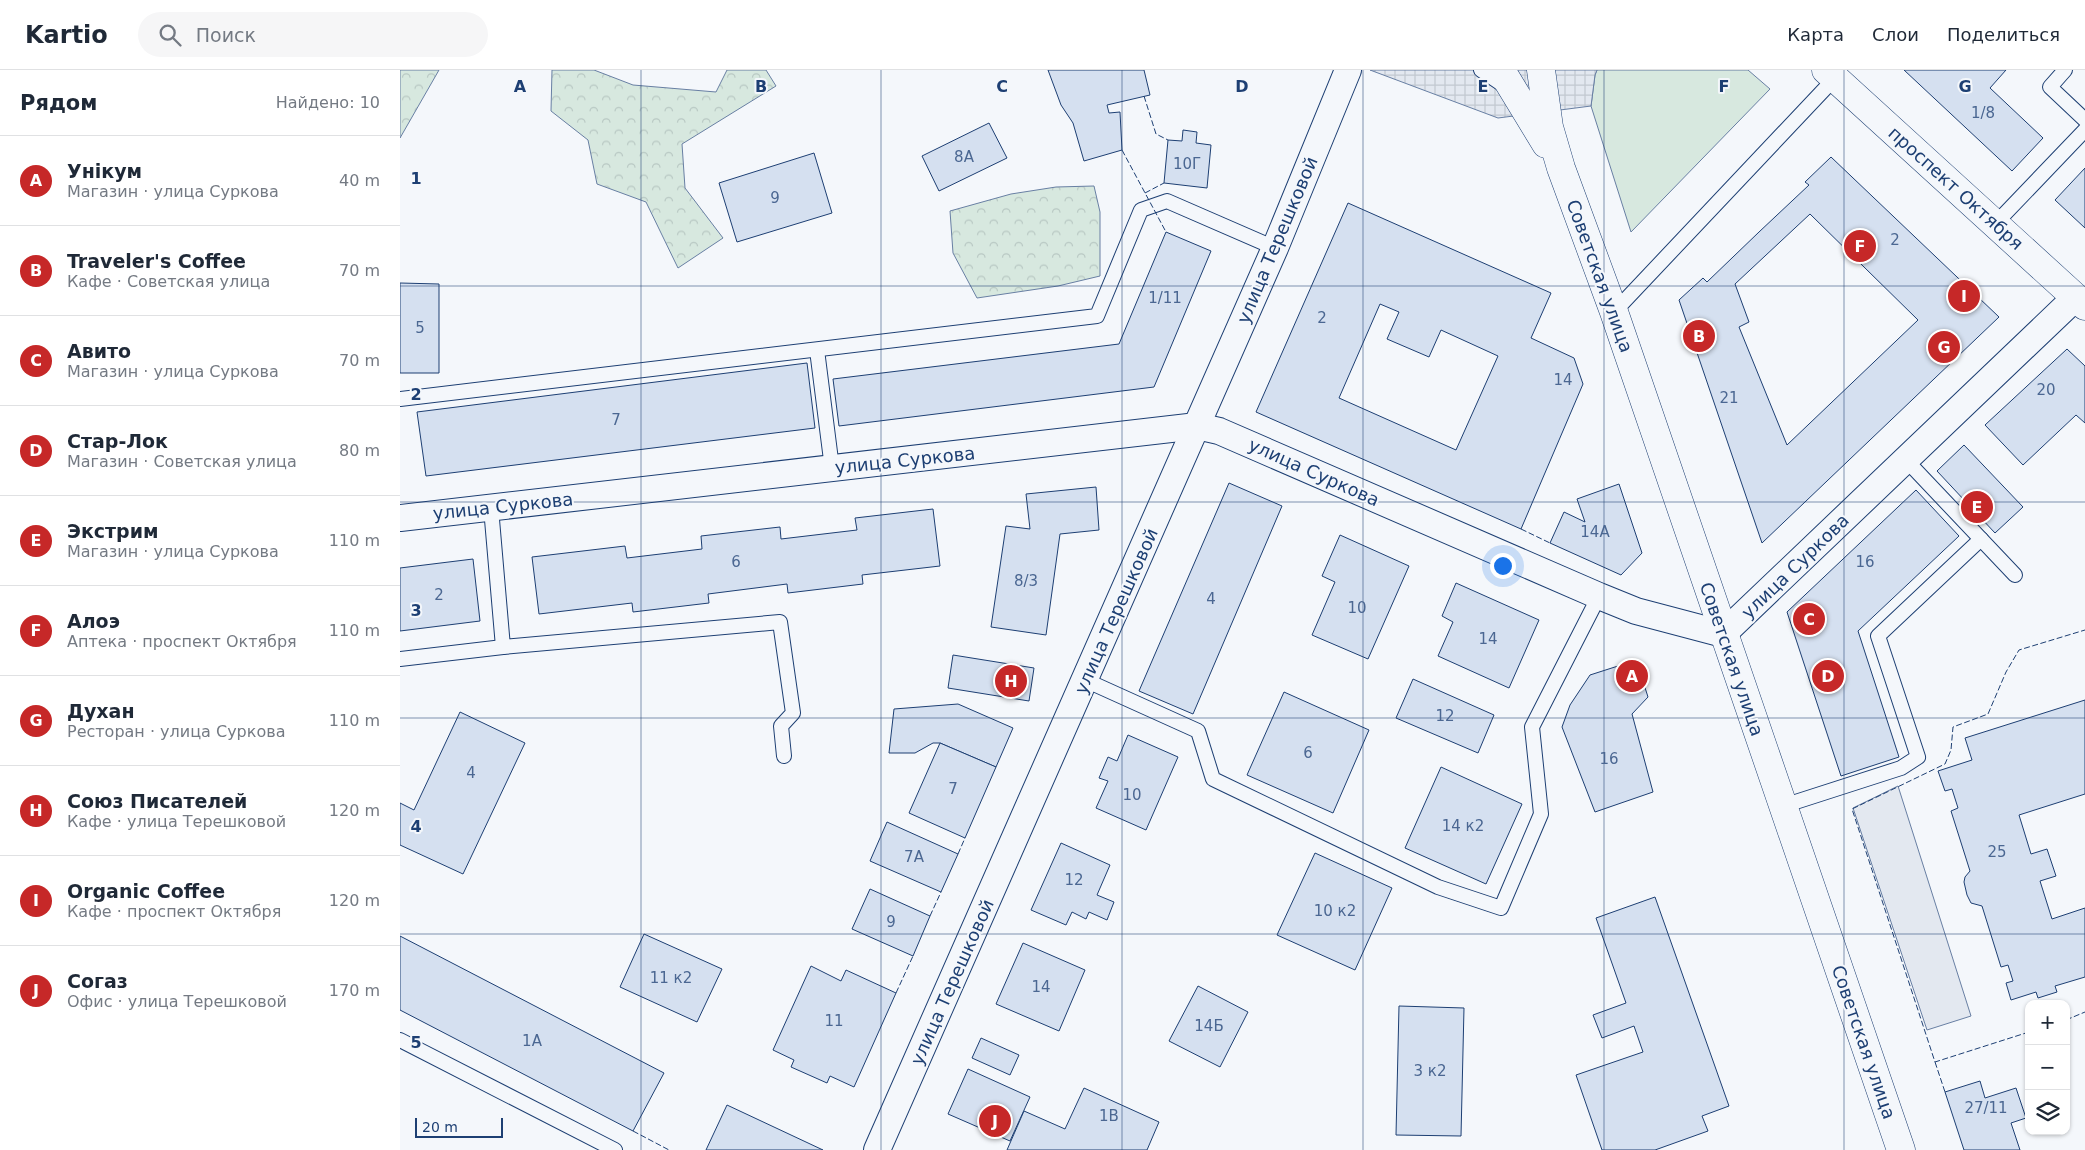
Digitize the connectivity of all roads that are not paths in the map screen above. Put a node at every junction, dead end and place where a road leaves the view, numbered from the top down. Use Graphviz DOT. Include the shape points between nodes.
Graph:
graph roads {
  1 [pos="1348,70"];
  2 [pos="1481,70"];
  3 [pos="1541,70"];
  4 [pos="2065,70"];
  5 [pos="1830,74"];
  6 [pos="1508,81"];
  7 [pos="2085,120"];
  8 [pos="2085,130"];
  9 [pos="1562,168"];
  10 [pos="1995,224"];
  11 [pos="1275,248"];
  12 [pos="2080,302"];
  13 [pos="1614,312"];
  14 [pos="817,350"];
  15 [pos="400,399"];
  16 [pos="1197,426"];
  17 [pos="1906,460"];
  18 [pos="832,468"];
  19 [pos="491,508"];
  20 [pos="400,518"];
  21 [pos="1981,539"];
  22 [pos="2015,575"];
  23 [pos="1599,596"];
  24 [pos="1723,634"];
  25 [pos="503,647"];
  26 [pos="400,659"];
  27 [pos="1085,680"];
  28 [pos="784,756"];
  29 [pos="1783,806"];
  30 [pos="400,1040"];
  31 [pos="615,1150"];
  32 [pos="878,1150"];
  33 [pos="1901,1150"];
  1 -- 11 [label="street, улица Терешковой"];
  2 -- 6 [label="lane"];
  3 -- 9 [label="main road" via="1549,127"];
  4 -- 7 [label="lane" via="2050,88"];
  5 -- 10 [label="main road, проспект Октября"];
  5 -- 13 [label="lane"];
  6 -- 9 [label="main road"];
  8 -- 10 [label="lane"];
  9 -- 13 [label="main road, Советская улица"];
  10 -- 12 [label="main road, проспект Октября"];
  11 -- 14 [label="lane" via="1167,201 1142,210 1097,316"];
  11 -- 16 [label="street, улица Терешковой"];
  12 -- 17 [label="street, улица Суркова"];
  13 -- 24 [label="main road, Советская улица"];
  14 -- 15 [label="lane"];
  14 -- 18 [label="lane"];
  16 -- 18 [label="street, улица Суркова"];
  16 -- 23 [label="street, улица Суркова" via="1219,431"];
  16 -- 27 [label="street, улица Терешковой"];
  17 -- 21 [label="lane"];
  17 -- 24 [label="street, улица Суркова"];
  18 -- 19 [label="street, улица Суркова"];
  19 -- 20 [label="street, улица Суркова"];
  19 -- 25 [label="lane"];
  21 -- 22 [label="lane"];
  21 -- 29 [label="lane" via="1878,636 1918,757 1901,768"];
  23 -- 24 [label="street, улица Суркова" via="1636,611"];
  23 -- 27 [label="lane" via="1532,727 1541,814 1501,908 1438,887 1213,779 1198,731"];
  24 -- 29 [label="main road, Советская улица"];
  25 -- 26 [label="lane"];
  25 -- 28 [label="lane" via="780,622 793,713 781,726"];
  27 -- 32 [label="street, улица Терешковой"];
  29 -- 33 [label="main road, Советская улица"];
  30 -- 31 [label="lane"];
}
